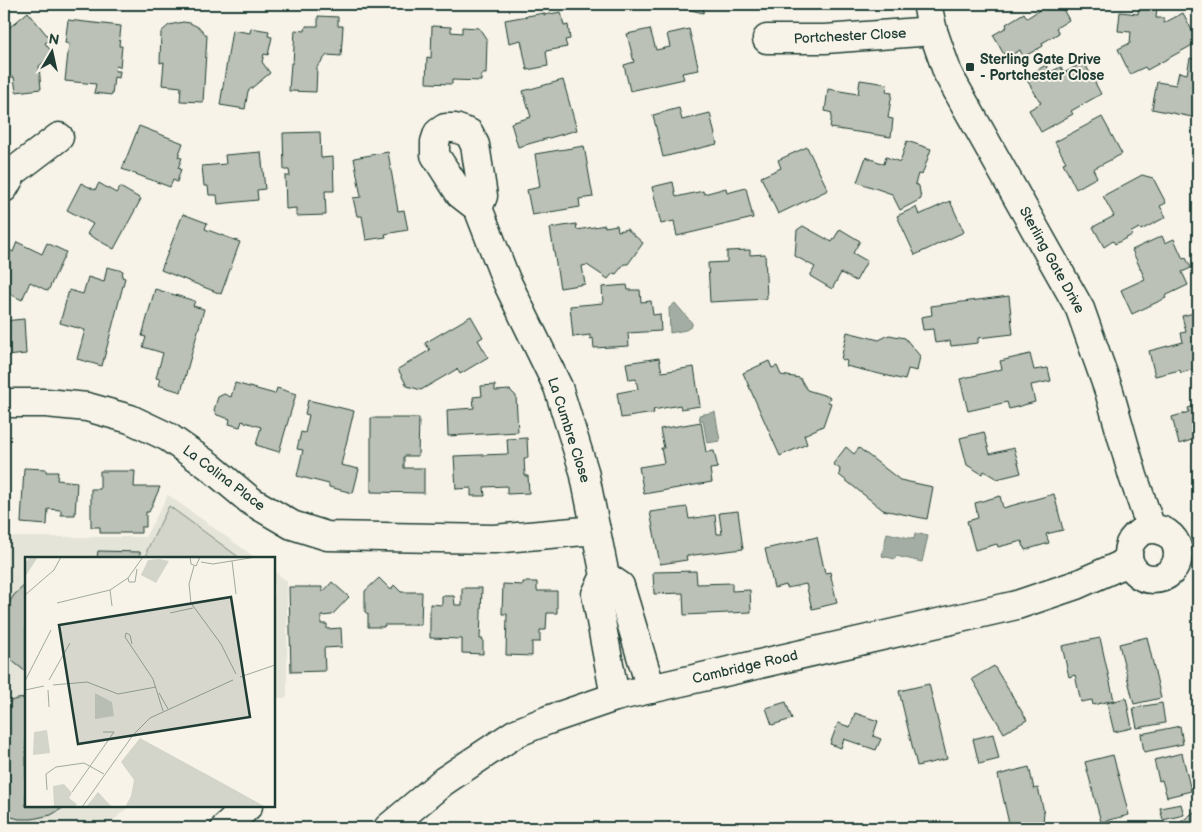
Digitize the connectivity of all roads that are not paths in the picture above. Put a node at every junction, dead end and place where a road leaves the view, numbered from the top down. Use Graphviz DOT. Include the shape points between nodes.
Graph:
graph roads {
  1 [pos="927,4"];
  2 [pos="933,31"];
  3 [pos="767,39"];
  4 [pos="59,137"];
  5 [pos="4,188"];
  6 [pos="478,208"];
  7 [pos="4,403"];
  8 [pos="1151,528"];
  9 [pos="596,530"];
  10 [pos="1189,550"];
  11 [pos="1128,562"];
  12 [pos="605,576"];
  13 [pos="651,689"];
  14 [pos="616,697"];
  15 [pos="247,807"];
  16 [pos="225,828"];
  17 [pos="388,828"];
  1 -- 2 [label="street, Sterling Gate Drive"];
  2 -- 3 [label="street, Portchester Close" via="825,39"];
  2 -- 8 [label="street, Sterling Gate Drive" via="948,74 1080,309"];
  4 -- 5 [label="street" via="13,172"];
  6 -- 9 [label="street, La Cumbre Close" via="506,280 558,387 584,471"];
  7 -- 9 [label="street, La Colina Place" via="87,407 130,419 168,436 268,511 292,525 327,536 494,539"];
  8 -- 10 [label="street" via="1164,530"];
  8 -- 11 [label="street" via="1137,533 1128,546"];
  9 -- 12 [label="street, La Cumbre Close"];
  10 -- 11 [label="street" via="1166,577 1151,580 1137,574"];
  11 -- 13 [label="street, Cambridge Road" via="1076,585 1017,605"];
  12 -- 13 [label="street" via="620,586"];
  12 -- 14 [label="street" via="596,594"];
  13 -- 14 [label="street, Cambridge Road"];
  14 -- 17 [label="street, Cambridge Road" via="516,733 444,780"];
  15 -- 16 [label="street"];
}
